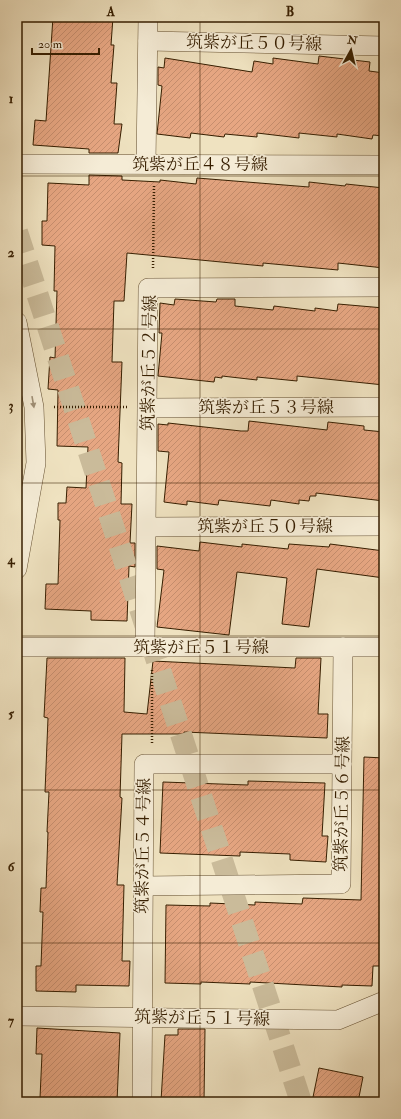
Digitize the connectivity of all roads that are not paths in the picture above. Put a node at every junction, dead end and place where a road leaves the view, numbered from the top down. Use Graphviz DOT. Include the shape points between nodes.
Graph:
graph roads {
  1 [pos="148,17"];
  2 [pos="148,41"];
  3 [pos="384,46"];
  4 [pos="17,164"];
  5 [pos="146,164"];
  6 [pos="384,165"];
  7 [pos="384,287"];
  8 [pos="17,322"];
  9 [pos="384,407"];
  10 [pos="148,408"];
  11 [pos="384,526"];
  12 [pos="147,527"];
  13 [pos="17,569"];
  14 [pos="17,647"];
  15 [pos="149,647"];
  16 [pos="343,647"];
  17 [pos="384,647"];
  18 [pos="342,764"];
  19 [pos="143,886"];
  20 [pos="384,1001"];
  21 [pos="17,1016"];
  22 [pos="142,1018"];
  23 [pos="142,1102"];
  1 -- 2 [label="street"];
  2 -- 3 [label="street, 筑紫が丘５０号線"];
  2 -- 5 [label="street"];
  4 -- 5 [label="street, 筑紫が丘４８号線"];
  5 -- 6 [label="street, 筑紫が丘４８号線"];
  7 -- 10 [label="street, 筑紫が丘５２号線" via="148,288"];
  8 -- 13 [label="street, one-way" via="34,406 36,462"];
  9 -- 10 [label="street, 筑紫が丘５３号線"];
  10 -- 12 [label="street, 筑紫が丘５２号線"];
  11 -- 12 [label="street, 筑紫が丘５０号線"];
  12 -- 15 [label="street, 筑紫が丘５２号線"];
  14 -- 15 [label="street, 筑紫が丘５１号線"];
  15 -- 16 [label="street, 筑紫が丘５１号線"];
  16 -- 17 [label="street, 筑紫が丘５１号線"];
  16 -- 18 [label="street, 筑紫が丘５６号線"];
  18 -- 19 [label="street, 筑紫が丘５６号線" via="341,884"];
  18 -- 19 [label="street, 筑紫が丘５４号線" via="144,764"];
  19 -- 22 [label="street, 筑紫が丘５４号線"];
  20 -- 22 [label="street, 筑紫が丘５１号線" via="338,1020"];
  21 -- 22 [label="street, 筑紫が丘５１号線"];
  22 -- 23 [label="street, 筑紫が丘５４号線"];
}
